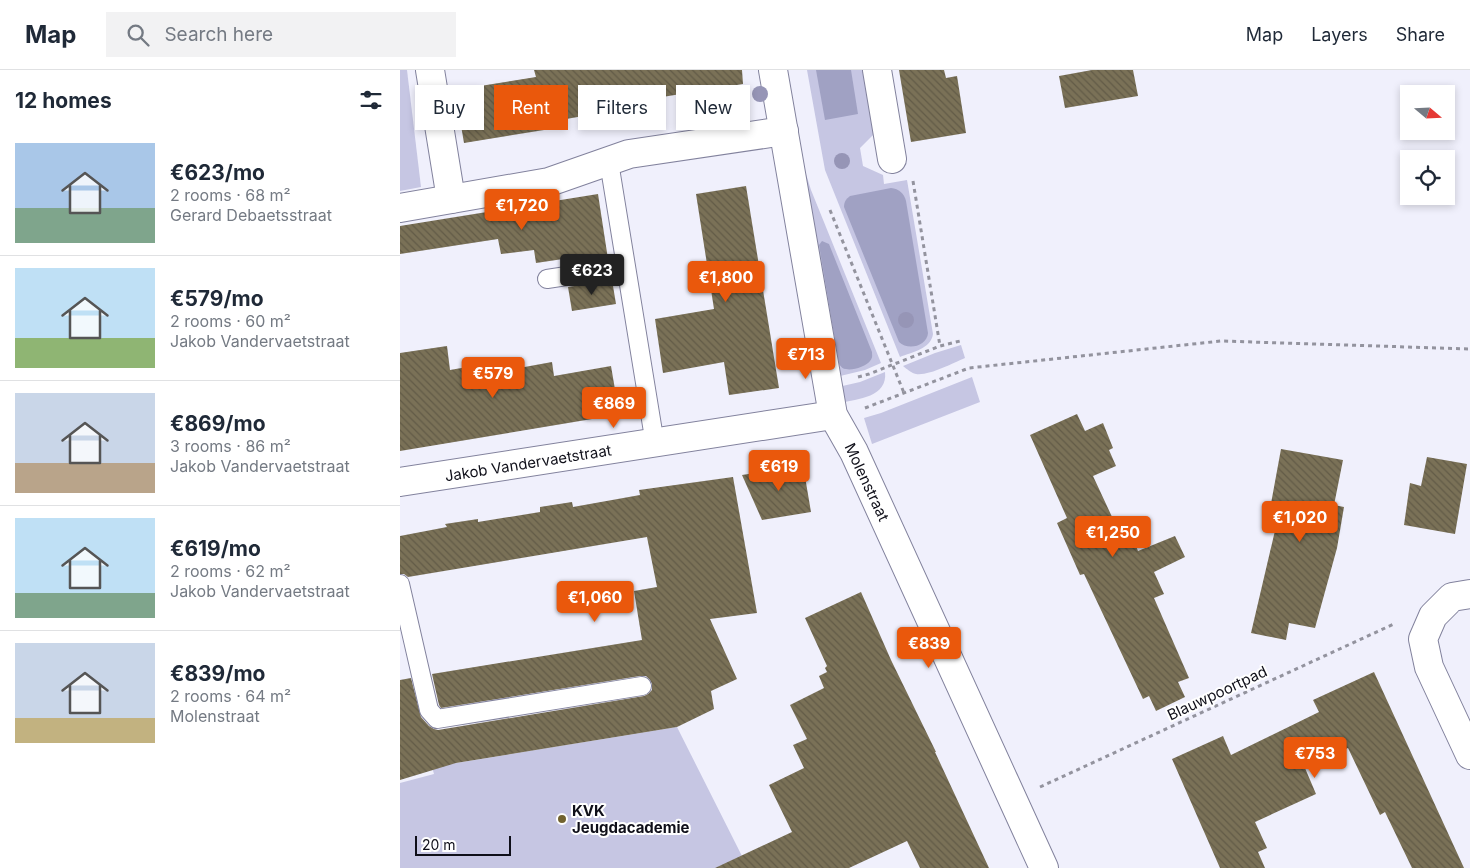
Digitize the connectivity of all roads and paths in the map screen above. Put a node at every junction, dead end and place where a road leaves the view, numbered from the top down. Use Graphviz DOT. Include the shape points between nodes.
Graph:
graph roads {
  1 [pos="430,70"];
  2 [pos="773,70"];
  3 [pos="877,70"];
  4 [pos="784,131"];
  5 [pos="892,159"];
  6 [pos="609,162"];
  7 [pos="451,199"];
  8 [pos="827,202"];
  9 [pos="400,208"];
  10 [pos="625,267"];
  11 [pos="547,279"];
  12 [pos="960,341"];
  13 [pos="940,346"];
  14 [pos="1470,349"];
  15 [pos="893,364"];
  16 [pos="828,384"];
  17 [pos="904,393"];
  18 [pos="833,415"];
  19 [pos="655,444"];
  20 [pos="400,482"];
  21 [pos="400,584"];
  22 [pos="1470,594"];
  23 [pos="1434,616"];
  24 [pos="642,686"];
  25 [pos="1470,754"];
  26 [pos="1012,799"];
  27 [pos="1044,868"];
  1 -- 7 [label="street"];
  2 -- 4 [label="street, Molenstraat"];
  3 -- 5 [label="street"];
  4 -- 6 [label="street" via="629,154"];
  4 -- 16 [label="street, Molenstraat"];
  5 -- 13 [label="path" via="912,179"];
  6 -- 7 [label="street" via="550,182"];
  6 -- 10 [label="lane"];
  7 -- 9 [label="street"];
  8 -- 15 [label="path"];
  10 -- 11 [label="lane"];
  10 -- 19 [label="lane"];
  12 -- 13 [label="path"];
  13 -- 15 [label="path"];
  14 -- 17 [label="path" via="1220,341 969,368"];
  15 -- 16 [label="path"];
  15 -- 17 [label="path"];
  16 -- 18 [label="street, Molenstraat"];
  17 -- 18 [label="path"];
  18 -- 19 [label="street, Jakob Vandervaetstraat"];
  18 -- 26 [label="street, Molenstraat" via="854,452"];
  19 -- 20 [label="street, Jakob Vandervaetstraat"];
  21 -- 24 [label="lane" via="429,710 437,719"];
  22 -- 23 [label="street" via="1452,597"];
  23 -- 25 [label="street" via="1423,639 1429,667"];
  23 -- 26 [label="path, Blauwpoortpad" via="1403,620"];
  26 -- 27 [label="street, Molenstraat"];
}
